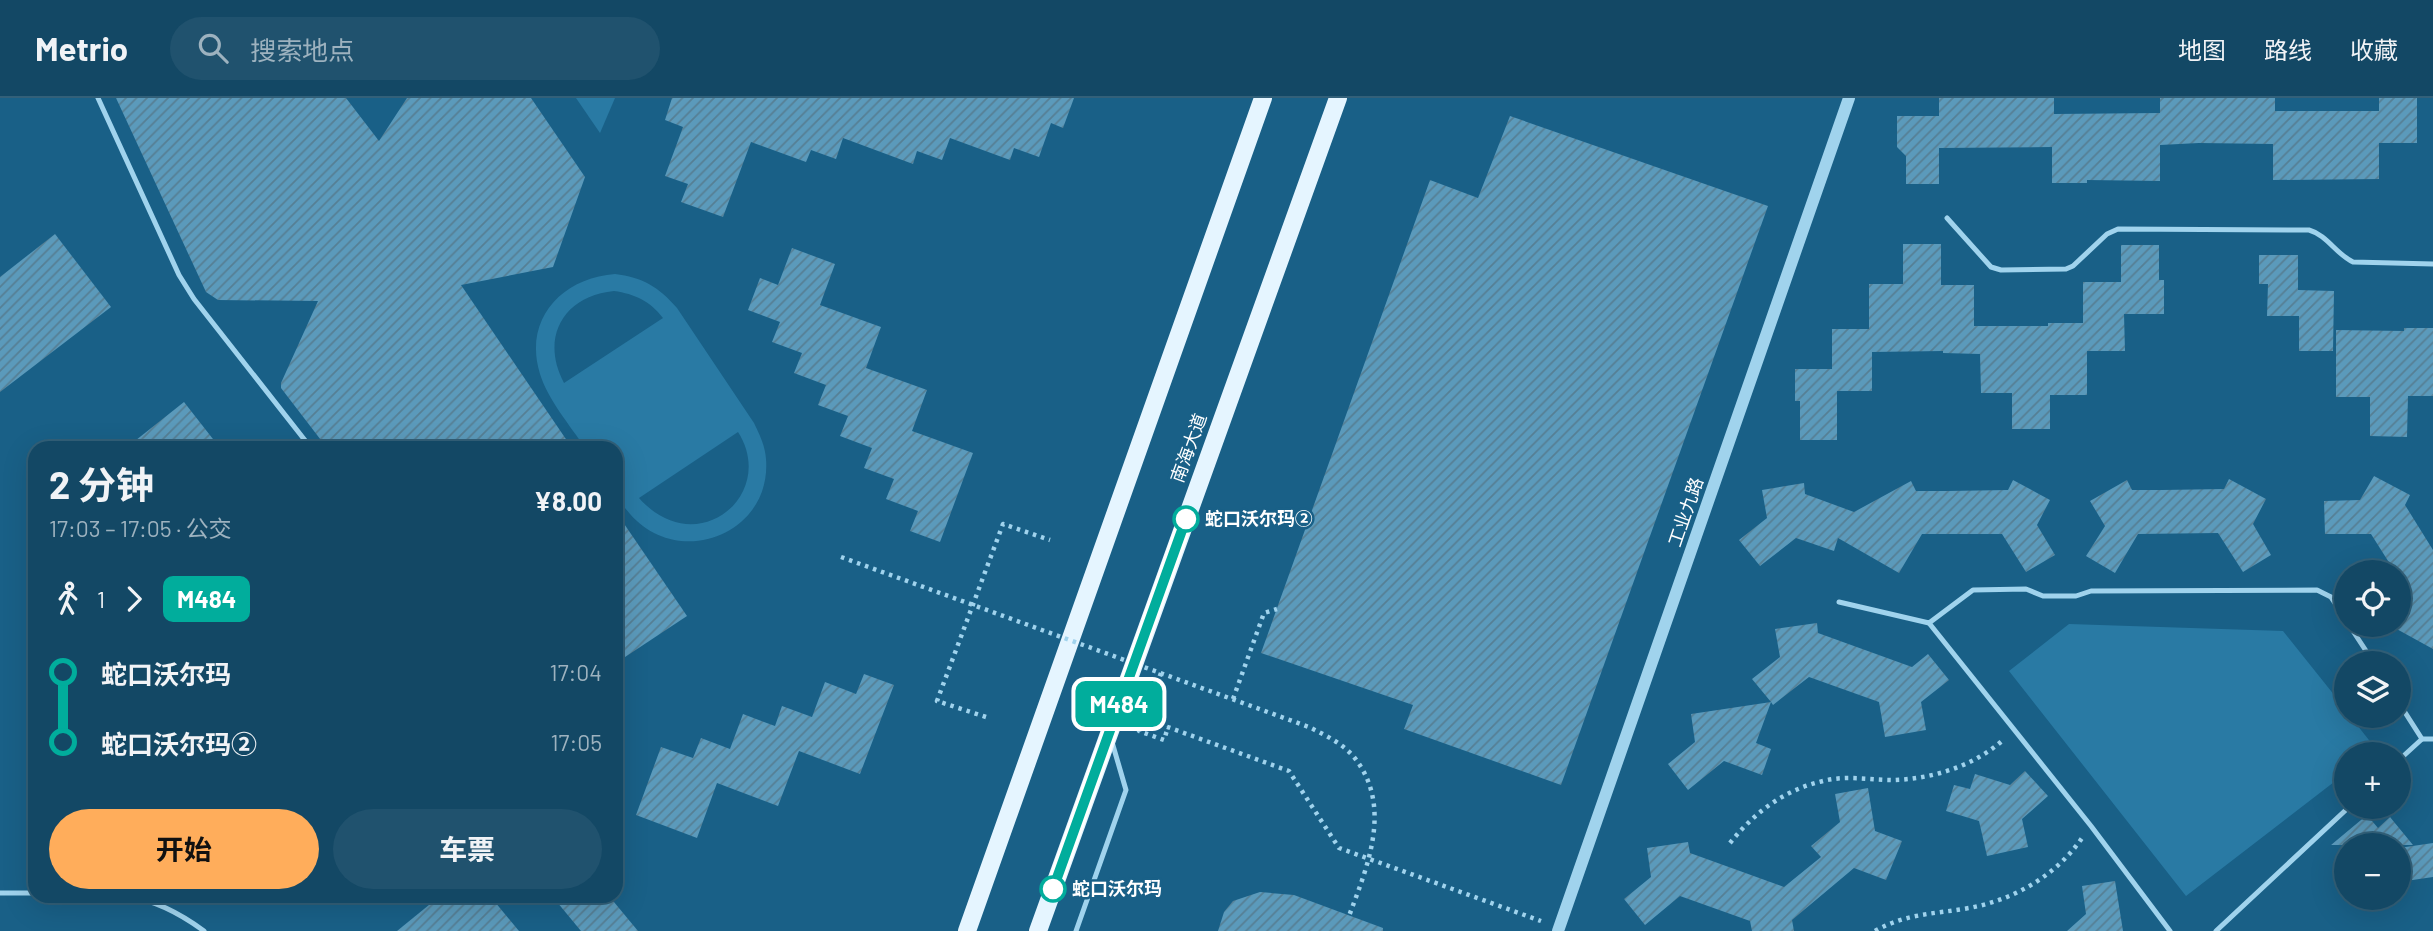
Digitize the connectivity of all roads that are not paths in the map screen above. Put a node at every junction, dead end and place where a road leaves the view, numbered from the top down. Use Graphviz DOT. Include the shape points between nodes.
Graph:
graph roads {
  1 [pos="97,98"];
  2 [pos="1263,98"];
  3 [pos="1340,98"];
  4 [pos="1849,98"];
  5 [pos="1947,218"];
  6 [pos="2433,264"];
  7 [pos="306,441"];
  8 [pos="1839,602"];
  9 [pos="2334,602"];
  10 [pos="1929,623"];
  11 [pos="2411,721"];
  12 [pos="1109,732"];
  13 [pos="2422,738"];
  14 [pos="2433,739"];
  15 [pos="2411,749"];
  16 [pos="2336,819"];
  17 [pos="0,892"];
  18 [pos="28,892"];
  19 [pos="155,903"];
  20 [pos="1562,930"];
  21 [pos="204,931"];
  22 [pos="967,931"];
  23 [pos="1038,931"];
  24 [pos="1076,931"];
  25 [pos="2170,931"];
  26 [pos="2216,931"];
  1 -- 7 [label="lane" via="179,275"];
  2 -- 22 [label="main road"];
  3 -- 12 [label="main road, 南海大道"];
  4 -- 20 [label="street, 工业九路"];
  5 -- 6 [label="lane" via="1991,267 2001,270 2066,269 2118,229 2309,230 2318,232 2353,262"];
  8 -- 10 [label="lane"];
  9 -- 10 [label="lane" via="2318,590 2091,591 2076,596 2043,596 2026,589 1973,590"];
  10 -- 25 [label="lane"];
  11 -- 13 [label="lane"];
  12 -- 23 [label="main road, 南海大道"];
  12 -- 24 [label="lane" via="1126,790"];
  13 -- 14 [label="lane"];
  13 -- 15 [label="lane"];
  16 -- 26 [label="lane"];
  17 -- 18 [label="lane"];
  19 -- 21 [label="lane"];
}
